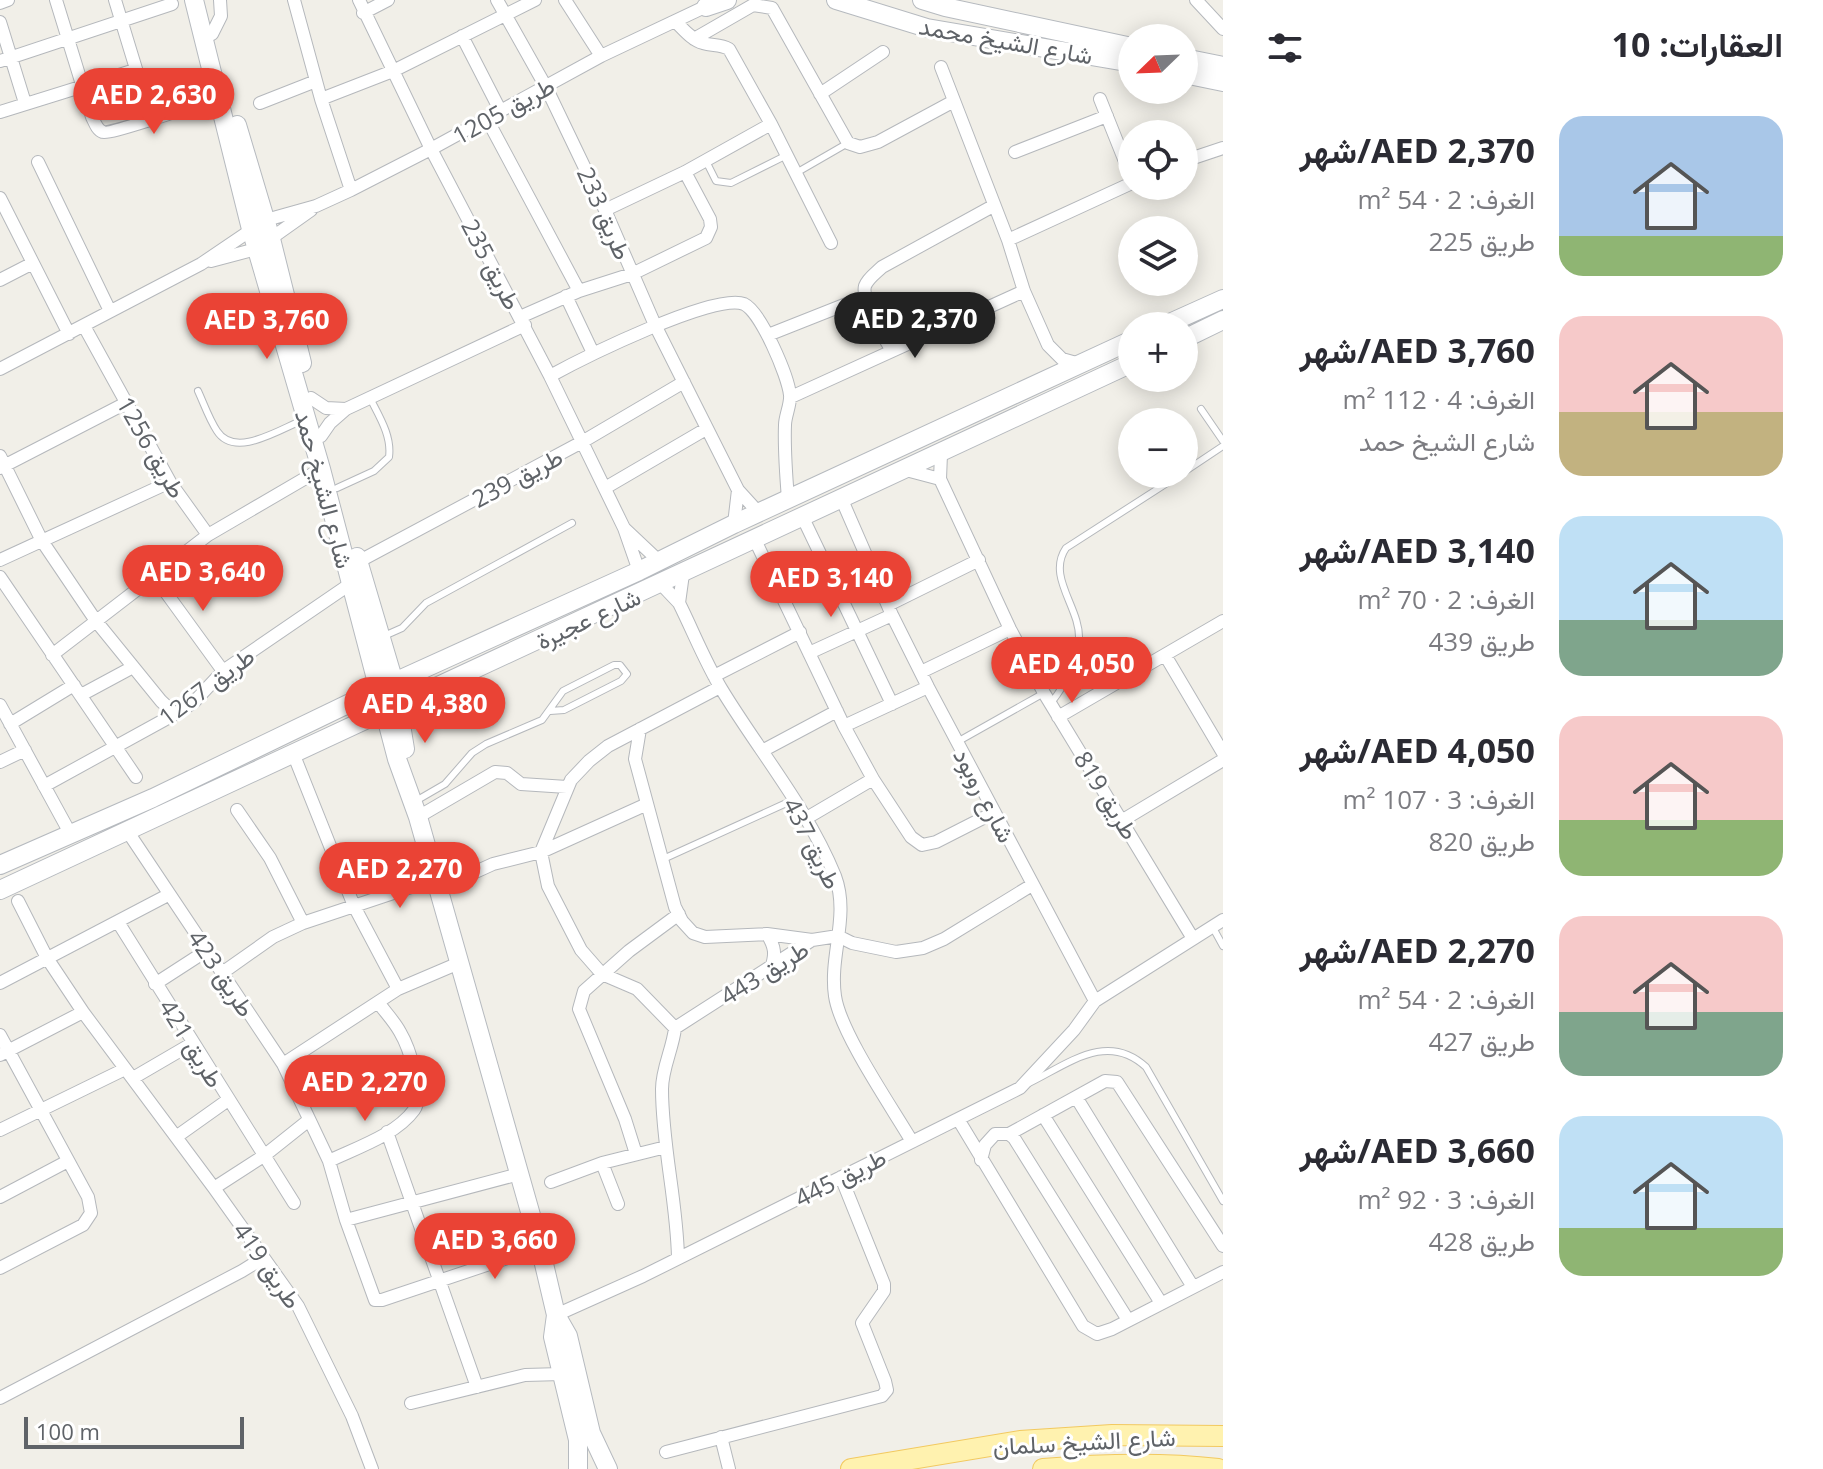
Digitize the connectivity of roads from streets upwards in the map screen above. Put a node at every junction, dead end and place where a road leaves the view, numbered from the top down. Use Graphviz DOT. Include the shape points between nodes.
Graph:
graph roads {
  1 [pos="8,0"];
  2 [pos="56,0"];
  3 [pos="115,0"];
  4 [pos="194,0"];
  5 [pos="203,0"];
  6 [pos="220,0"];
  7 [pos="294,0"];
  8 [pos="388,0"];
  9 [pos="497,0"];
  10 [pos="535,0"];
  11 [pos="565,0"];
  12 [pos="727,0"];
  13 [pos="836,0"];
  14 [pos="922,0"];
  15 [pos="1196,0"];
  16 [pos="0,3"];
  17 [pos="172,4"];
  18 [pos="944,4"];
  19 [pos="361,6"];
  20 [pos="703,6"];
  21 [pos="507,14"];
  22 [pos="120,21"];
  23 [pos="0,22"];
  24 [pos="676,22"];
  25 [pos="1223,29"];
  26 [pos="212,34"];
  27 [pos="68,36"];
  28 [pos="462,36"];
  29 [pos="694,39"];
  30 [pos="1118,44"];
  31 [pos="883,52"];
  32 [pos="601,56"];
  33 [pos="5,59"];
  34 [pos="1118,61"];
  35 [pos="1198,61"];
  36 [pos="1223,66"];
  37 [pos="941,67"];
  38 [pos="135,70"];
  39 [pos="393,71"];
  40 [pos="1198,77"];
  41 [pos="316,81"];
  42 [pos="1223,82"];
  43 [pos="81,86"];
  44 [pos="546,87"];
  45 [pos="820,94"];
  46 [pos="219,97"];
  47 [pos="321,99"];
  48 [pos="1100,99"];
  49 [pos="954,101"];
  50 [pos="25,103"];
  51 [pos="260,103"];
  52 [pos="0,112"];
  53 [pos="501,112"];
  54 [pos="1107,116"];
  55 [pos="151,118"];
  56 [pos="487,119"];
  57 [pos="771,124"];
  58 [pos="1118,145"];
  59 [pos="1223,148"];
  60 [pos="431,149"];
  61 [pos="1015,152"];
  62 [pos="1198,156"];
  63 [pos="38,162"];
  64 [pos="685,172"];
  65 [pos="1118,188"];
  66 [pos="351,190"];
  67 [pos="0,198"];
  68 [pos="316,206"];
  69 [pos="993,206"];
  70 [pos="605,210"];
  71 [pos="258,224"];
  72 [pos="1008,240"];
  73 [pos="831,243"];
  74 [pos="264,244"];
  75 [pos="31,264"];
  76 [pos="201,264"];
  77 [pos="632,274"];
  78 [pos="0,280"];
  79 [pos="1024,291"];
  80 [pos="572,293"];
  81 [pos="864,297"];
  82 [pos="1223,299"];
  83 [pos="110,311"];
  84 [pos="1194,312"];
  85 [pos="1223,320"];
  86 [pos="522,321"];
  87 [pos="655,325"];
  88 [pos="84,326"];
  89 [pos="1198,332"];
  90 [pos="69,334"];
  91 [pos="768,335"];
  92 [pos="1048,345"];
  93 [pos="1118,346"];
  94 [pos="892,351"];
  95 [pos="593,353"];
  96 [pos="1080,364"];
  97 [pos="0,369"];
  98 [pos="1118,370"];
  99 [pos="550,376"];
  100 [pos="1047,379"];
  101 [pos="684,382"];
  102 [pos="791,397"];
  103 [pos="311,398"];
  104 [pos="126,403"];
  105 [pos="346,409"];
  106 [pos="706,429"];
  107 [pos="321,436"];
  108 [pos="582,442"];
  109 [pos="941,454"];
  110 [pos="2,463"];
  111 [pos="321,469"];
  112 [pos="906,470"];
  113 [pos="940,479"];
  114 [pos="170,482"];
  115 [pos="605,488"];
  116 [pos="738,490"];
  117 [pos="788,499"];
  118 [pos="842,500"];
  119 [pos="758,512"];
  120 [pos="803,518"];
  121 [pos="734,524"];
  122 [pos="624,528"];
  123 [pos="208,535"];
  124 [pos="755,540"];
  125 [pos="42,541"];
  126 [pos="0,560"];
  127 [pos="979,560"];
  128 [pos="659,561"];
  129 [pos="639,571"];
  130 [pos="355,572"];
  131 [pos="683,574"];
  132 [pos="154,576"];
  133 [pos="0,577"];
  134 [pos="661,584"];
  135 [pos="679,603"];
  136 [pos="890,610"];
  137 [pos="96,621"];
  138 [pos="1223,621"];
  139 [pos="1010,629"];
  140 [pos="856,630"];
  141 [pos="800,632"];
  142 [pos="809,653"];
  143 [pos="52,655"];
  144 [pos="1165,655"];
  145 [pos="133,667"];
  146 [pos="223,671"];
  147 [pos="921,672"];
  148 [pos="717,681"];
  149 [pos="386,685"];
  150 [pos="928,687"];
  151 [pos="77,690"];
  152 [pos="892,704"];
  153 [pos="0,705"];
  154 [pos="391,708"];
  155 [pos="837,711"];
  156 [pos="175,714"];
  157 [pos="1058,717"];
  158 [pos="10,724"];
  159 [pos="844,726"];
  160 [pos="640,729"];
  161 [pos="608,746"];
  162 [pos="117,747"];
  163 [pos="25,750"];
  164 [pos="762,751"];
  165 [pos="293,753"];
  166 [pos="1223,753"];
  167 [pos="635,759"];
  168 [pos="1223,760"];
  169 [pos="0,762"];
  170 [pos="136,777"];
  171 [pos="873,779"];
  172 [pos="44,786"];
  173 [pos="567,787"];
  174 [pos="414,803"];
  175 [pos="645,805"];
  176 [pos="237,810"];
  177 [pos="993,813"];
  178 [pos="805,819"];
  179 [pos="1123,820"];
  180 [pos="128,832"];
  181 [pos="70,833"];
  182 [pos="541,852"];
  183 [pos="0,865"];
  184 [pos="437,884"];
  185 [pos="1032,885"];
  186 [pos="10,892"];
  187 [pos="168,895"];
  188 [pos="354,906"];
  189 [pos="679,914"];
  190 [pos="118,922"];
  191 [pos="303,923"];
  192 [pos="1218,923"];
  193 [pos="767,934"];
  194 [pos="838,936"];
  195 [pos="1192,937"];
  196 [pos="812,940"];
  197 [pos="206,951"];
  198 [pos="47,958"];
  199 [pos="459,963"];
  200 [pos="771,968"];
  201 [pos="222,973"];
  202 [pos="602,974"];
  203 [pos="0,983"];
  204 [pos="155,984"];
  205 [pos="398,989"];
  206 [pos="1095,1001"];
  207 [pos="378,1002"];
  208 [pos="83,1012"];
  209 [pos="675,1028"];
  210 [pos="0,1035"];
  211 [pos="193,1043"];
  212 [pos="4,1053"];
  213 [pos="283,1064"];
  214 [pos="129,1074"];
  215 [pos="1076,1097"];
  216 [pos="228,1100"];
  217 [pos="42,1111"];
  218 [pos="1043,1115"];
  219 [pos="958,1119"];
  220 [pos="309,1120"];
  221 [pos="0,1130"];
  222 [pos="387,1132"];
  223 [pos="1009,1134"];
  224 [pos="176,1137"];
  225 [pos="911,1140"];
  226 [pos="666,1147"];
  227 [pos="636,1154"];
  228 [pos="265,1155"];
  229 [pos="981,1160"];
  230 [pos="68,1161"];
  231 [pos="329,1161"];
  232 [pos="602,1163"];
  233 [pos="519,1174"];
  234 [pos="841,1177"];
  235 [pos="551,1182"];
  236 [pos="214,1188"];
  237 [pos="0,1197"];
  238 [pos="412,1201"];
  239 [pos="294,1203"];
  240 [pos="618,1204"];
  241 [pos="346,1220"];
  242 [pos="1223,1246"];
  243 [pos="540,1247"];
  244 [pos="263,1258"];
  245 [pos="678,1258"];
  246 [pos="1,1265"];
  247 [pos="1223,1272"];
  248 [pos="439,1281"];
  249 [pos="1193,1287"];
  250 [pos="1161,1303"];
  251 [pos="556,1315"];
  252 [pos="1128,1320"];
  253 [pos="562,1374"];
  254 [pos="477,1387"];
  255 [pos="580,1387"];
  256 [pos="0,1398"];
  257 [pos="411,1403"];
  258 [pos="1223,1436"];
  259 [pos="721,1437"];
  260 [pos="666,1452"];
  261 [pos="1176,1466"];
  262 [pos="372,1469"];
  263 [pos="578,1469"];
  264 [pos="608,1469"];
  265 [pos="729,1469"];
  266 [pos="851,1469"];
  267 [pos="1043,1469"];
  268 [pos="1218,1469"];
  1 -- 16 [label="street"];
  2 -- 27 [label="street"];
  3 -- 22 [label="street"];
  4 -- 46 [label="street, شارع الشيخ حمد"];
  5 -- 26 [label="street, شارع الشيخ حمد"];
  6 -- 26 [label="street" via="221,16"];
  7 -- 41 [label="street"];
  8 -- 19 [label="street"];
  9 -- 21 [label="street, طريق 233"];
  10 -- 21 [label="street"];
  11 -- 32 [label="street"];
  12 -- 20 [label="street"];
  13 -- 34 [label="street, شارع الشيخ محمد" via="927,28"];
  14 -- 18 [label="street, شارع الشيخ محمد"];
  15 -- 25 [label="street"];
  17 -- 22 [label="street"];
  18 -- 30 [label="street, شارع الشيخ محمد"];
  19 -- 39 [label="street, طريق 235"];
  20 -- 24 [label="street, طريق 1205"];
  21 -- 28 [label="street"];
  21 -- 44 [label="street, طريق 233"];
  22 -- 27 [label="street"];
  22 -- 38 [label="street"];
  23 -- 33 [label="street"];
  24 -- 29 [label="street"];
  24 -- 32 [label="street, طريق 1205"];
  26 -- 71 [label="street, شارع الشيخ حمد"];
  27 -- 33 [label="street"];
  27 -- 43 [label="street"];
  28 -- 39 [label="street"];
  28 -- 53 [label="street"];
  29 -- 45 [label="street" via="753,5 772,8"];
  29 -- 57 [label="street" via="729,49"];
  31 -- 45 [label="street"];
  32 -- 44 [label="street, طريق 1205"];
  33 -- 50 [label="street"];
  35 -- 36 [label="street"];
  37 -- 49 [label="street"];
  38 -- 43 [label="street"];
  38 -- 55 [label="street"];
  39 -- 47 [label="street"];
  39 -- 60 [label="street, طريق 235"];
  40 -- 42 [label="street"];
  41 -- 47 [label="street"];
  41 -- 51 [label="street"];
  43 -- 50 [label="street"];
  43 -- 55 [label="street" via="104,133"];
  44 -- 53 [label="street, طريق 1205"];
  44 -- 70 [label="street, طريق 233"];
  45 -- 49 [label="street" via="848,143 860,147"];
  46 -- 55 [label="street"];
  46 -- 71 [label="street, شارع الشيخ حمد"];
  47 -- 66 [label="street"];
  48 -- 54 [label="street"];
  49 -- 69 [label="street"];
  50 -- 52 [label="street"];
  53 -- 56 [label="street, طريق 1205"];
  54 -- 58 [label="street"];
  54 -- 61 [label="street"];
  56 -- 60 [label="street, طريق 1205"];
  56 -- 80 [label="street"];
  57 -- 64 [label="street"];
  57 -- 73 [label="street"];
  59 -- 62 [label="street"];
  60 -- 66 [label="street, طريق 1205"];
  60 -- 86 [label="street, طريق 235"];
  63 -- 83 [label="street"];
  64 -- 70 [label="street"];
  64 -- 77 [label="street" via="710,219 710,234"];
  65 -- 72 [label="street"];
  66 -- 68 [label="street, طريق 1205"];
  67 -- 75 [label="street"];
  68 -- 71 [label="street, طريق 1205"];
  68 -- 74 [label="street, طريق 1205"];
  69 -- 72 [label="street"];
  69 -- 81 [label="street" via="882,267 865,286"];
  70 -- 77 [label="street, طريق 233"];
  71 -- 74 [label="street, شارع الشيخ حمد"];
  71 -- 76 [label="street, طريق 1205"];
  72 -- 79 [label="street"];
  74 -- 76 [label="street, طريق 1205"];
  74 -- 103 [label="street, شارع الشيخ حمد"];
  74 -- 111 [label="street, شارع الشيخ حمد"];
  75 -- 78 [label="street"];
  75 -- 90 [label="street"];
  76 -- 83 [label="street, طريق 1205"];
  77 -- 80 [label="street"];
  77 -- 87 [label="street, طريق 233"];
  79 -- 92 [label="street"];
  79 -- 94 [label="street"];
  80 -- 86 [label="street"];
  80 -- 95 [label="street"];
  81 -- 91 [label="street"];
  81 -- 94 [label="street"];
  82 -- 84 [label="street"];
  83 -- 88 [label="street, طريق 1205"];
  85 -- 89 [label="street"];
  86 -- 99 [label="street, طريق 235"];
  86 -- 105 [label="street"];
  87 -- 91 [label="street" via="740,302 753,310"];
  87 -- 95 [label="street"];
  87 -- 101 [label="street, طريق 233"];
  88 -- 90 [label="street, طريق 1205"];
  88 -- 104 [label="street, طريق 1256"];
  90 -- 97 [label="street, طريق 1205"];
  91 -- 102 [label="street"];
  92 -- 96 [label="street" via="1062,359"];
  92 -- 100 [label="street"];
  93 -- 96 [label="street, شارع عجيرة"];
  94 -- 102 [label="street"];
  95 -- 99 [label="street"];
  96 -- 100 [label="street, شارع عجيرة"];
  98 -- 109 [label="street, شارع عجيرة"];
  99 -- 108 [label="street, طريق 235"];
  100 -- 117 [label="street, شارع عجيرة"];
  101 -- 106 [label="street, طريق 233"];
  101 -- 108 [label="street, طريق 239"];
  102 -- 117 [label="street" via="785,421"];
  103 -- 105 [label="street" via="326,408"];
  103 -- 107 [label="street, شارع الشيخ حمد"];
  104 -- 110 [label="street"];
  104 -- 114 [label="street, طريق 1256"];
  105 -- 107 [label="street"];
  106 -- 115 [label="street"];
  106 -- 116 [label="street, طريق 233"];
  107 -- 130 [label="street, شارع الشيخ حمد"];
  108 -- 115 [label="street, طريق 235"];
  108 -- 130 [label="street, طريق 239"];
  109 -- 112 [label="street, شارع عجيرة"];
  109 -- 113 [label="street, طريق 819"];
  110 -- 125 [label="street"];
  111 -- 123 [label="street"];
  111 -- 130 [label="street, شارع الشيخ حمد"];
  112 -- 113 [label="street"];
  112 -- 118 [label="street, شارع عجيرة"];
  113 -- 127 [label="street, طريق 819"];
  114 -- 123 [label="street, طريق 1256"];
  114 -- 125 [label="street"];
  115 -- 122 [label="street, طريق 235"];
  116 -- 119 [label="street, طريق 233"];
  116 -- 121 [label="street"];
  117 -- 119 [label="street, شارع عجيرة"];
  118 -- 120 [label="street, شارع عجيرة"];
  118 -- 136 [label="street, شارع روبود"];
  119 -- 121 [label="street, شارع عجيرة"];
  120 -- 124 [label="street, شارع عجيرة"];
  120 -- 140 [label="street"];
  121 -- 128 [label="street, شارع عجيرة"];
  122 -- 128 [label="street, طريق 235"];
  122 -- 129 [label="street, طريق 235"];
  123 -- 132 [label="street"];
  124 -- 131 [label="street, شارع عجيرة"];
  124 -- 141 [label="street"];
  125 -- 126 [label="street"];
  125 -- 137 [label="street"];
  127 -- 136 [label="street"];
  127 -- 139 [label="street, طريق 819"];
  128 -- 129 [label="street, شارع عجيرة"];
  129 -- 149 [label="street, شارع عجيرة"];
  130 -- 146 [label="street, طريق 1267"];
  130 -- 149 [label="street, شارع الشيخ حمد"];
  130 -- 149 [label="street, شارع الشيخ حمد" via="380,638"];
  131 -- 134 [label="street, شارع عجيرة"];
  131 -- 135 [label="street"];
  132 -- 137 [label="street"];
  132 -- 146 [label="street"];
  133 -- 143 [label="street"];
  134 -- 135 [label="street, طريق 437"];
  134 -- 154 [label="street, شارع عجيرة"];
  135 -- 148 [label="street, طريق 437"];
  136 -- 140 [label="street"];
  136 -- 147 [label="street, شارع روبود"];
  137 -- 143 [label="street"];
  137 -- 145 [label="street"];
  138 -- 144 [label="street"];
  139 -- 147 [label="street"];
  139 -- 157 [label="street, طريق 819"];
  140 -- 142 [label="street"];
  140 -- 152 [label="street"];
  141 -- 142 [label="street"];
  141 -- 148 [label="street"];
  142 -- 155 [label="street"];
  143 -- 151 [label="street"];
  144 -- 157 [label="street"];
  144 -- 166 [label="street"];
  145 -- 151 [label="street"];
  145 -- 156 [label="street"];
  146 -- 156 [label="street, طريق 1267"];
  147 -- 150 [label="street, شارع روبود"];
  148 -- 160 [label="street"];
  148 -- 164 [label="street, طريق 437"];
  149 -- 154 [label="street, شارع الشيخ حمد"];
  149 -- 181 [label="street, شارع عجيرة"];
  150 -- 152 [label="street"];
  150 -- 177 [label="street, شارع روبود"];
  151 -- 158 [label="street"];
  151 -- 162 [label="street"];
  152 -- 159 [label="street"];
  153 -- 158 [label="street"];
  154 -- 165 [label="street, شارع عجيرة"];
  154 -- 174 [label="street, شارع الشيخ حمد" via="397,759"];
  155 -- 159 [label="street"];
  155 -- 164 [label="street"];
  156 -- 162 [label="street, طريق 1267"];
  157 -- 179 [label="street, طريق 819"];
  158 -- 163 [label="street"];
  159 -- 171 [label="street"];
  160 -- 161 [label="street"];
  160 -- 167 [label="street"];
  161 -- 167 [label="street"];
  161 -- 173 [label="street"];
  162 -- 170 [label="street"];
  162 -- 172 [label="street, طريق 1267"];
  163 -- 169 [label="street"];
  163 -- 172 [label="street"];
  164 -- 178 [label="street, طريق 437"];
  165 -- 180 [label="street, شارع عجيرة"];
  165 -- 188 [label="street"];
  167 -- 175 [label="street"];
  168 -- 179 [label="street"];
  171 -- 177 [label="street" via="911,837 922,845"];
  171 -- 178 [label="street"];
  172 -- 181 [label="street"];
  173 -- 174 [label="street" via="521,784 501,771"];
  173 -- 182 [label="street"];
  174 -- 184 [label="street, شارع الشيخ حمد"];
  175 -- 182 [label="street"];
  175 -- 189 [label="street"];
  176 -- 191 [label="street" via="270,858"];
  177 -- 185 [label="street, شارع روبود"];
  178 -- 194 [label="street, طريق 437" via="835,877 843,907"];
  179 -- 195 [label="street, طريق 819"];
  180 -- 186 [label="street, شارع عجيرة" via="30,877"];
  180 -- 187 [label="street, طريق 423"];
  181 -- 183 [label="street, شارع عجيرة"];
  182 -- 184 [label="street"];
  182 -- 202 [label="street" via="548,886 581,950"];
  184 -- 188 [label="street"];
  184 -- 199 [label="street, شارع الشيخ حمد"];
  185 -- 194 [label="street, طريق 443" via="923,948 896,952"];
  185 -- 206 [label="street, شارع روبود"];
  186 -- 198 [label="street, طريق 419"];
  187 -- 190 [label="street"];
  187 -- 197 [label="street, طريق 423"];
  188 -- 191 [label="street"];
  188 -- 205 [label="street"];
  189 -- 193 [label="street" via="693,933 705,937"];
  189 -- 202 [label="street"];
  190 -- 198 [label="street"];
  190 -- 204 [label="street, طريق 421"];
  191 -- 201 [label="street"];
  192 -- 195 [label="street, طريق 445"];
  193 -- 196 [label="street"];
  193 -- 200 [label="street" via="774,945"];
  194 -- 196 [label="street, طريق 443"];
  194 -- 225 [label="street, طريق 437" via="835,998"];
  195 -- 206 [label="street, طريق 445"];
  196 -- 200 [label="street, طريق 443"];
  197 -- 201 [label="street, طريق 423"];
  197 -- 204 [label="street"];
  198 -- 203 [label="street"];
  198 -- 208 [label="street, طريق 419"];
  199 -- 205 [label="street"];
  199 -- 233 [label="street, شارع الشيخ حمد"];
  200 -- 209 [label="street, طريق 443"];
  201 -- 213 [label="street, طريق 423"];
  202 -- 209 [label="street" via="637,989"];
  202 -- 227 [label="street" via="584,991 579,1009"];
  204 -- 211 [label="street, طريق 421"];
  205 -- 207 [label="street"];
  206 -- 219 [label="street, طريق 445" via="1020,1088"];
  207 -- 213 [label="street"];
  207 -- 222 [label="street" via="409,1053 419,1100 414,1111"];
  208 -- 212 [label="street"];
  208 -- 214 [label="street, طريق 419"];
  209 -- 226 [label="street" via="662,1086"];
  210 -- 212 [label="street"];
  211 -- 214 [label="street"];
  211 -- 216 [label="street, طريق 421"];
  212 -- 217 [label="street"];
  213 -- 220 [label="street, طريق 423"];
  214 -- 217 [label="street"];
  214 -- 224 [label="street, طريق 419"];
  215 -- 218 [label="street"];
  215 -- 242 [label="street" via="1105,1081 1117,1082"];
  215 -- 249 [label="street"];
  216 -- 224 [label="street"];
  216 -- 228 [label="street, طريق 421"];
  217 -- 221 [label="street"];
  217 -- 230 [label="street"];
  218 -- 223 [label="street"];
  218 -- 250 [label="street"];
  219 -- 225 [label="street, طريق 445"];
  219 -- 229 [label="street"];
  220 -- 228 [label="street"];
  220 -- 231 [label="street, طريق 423"];
  222 -- 231 [label="street"];
  222 -- 238 [label="street"];
  223 -- 229 [label="street" via="995,1134"];
  223 -- 252 [label="street"];
  224 -- 236 [label="street, طريق 419"];
  225 -- 234 [label="street, طريق 445"];
  226 -- 227 [label="street"];
  226 -- 245 [label="street"];
  227 -- 232 [label="street"];
  228 -- 236 [label="street"];
  228 -- 239 [label="street, طريق 421"];
  229 -- 252 [label="street" via="1083,1326 1097,1334"];
  230 -- 237 [label="street"];
  230 -- 246 [label="street" via="91,1213 83,1225"];
  231 -- 241 [label="street, طريق 423"];
  232 -- 235 [label="street"];
  232 -- 240 [label="street"];
  233 -- 238 [label="street"];
  233 -- 243 [label="street, شارع الشيخ حمد"];
  234 -- 245 [label="street, طريق 445"];
  234 -- 259 [label="street" via="884,1284 862,1323 887,1390 882,1396"];
  236 -- 244 [label="street, طريق 419"];
  238 -- 241 [label="street"];
  238 -- 248 [label="street"];
  241 -- 248 [label="street, طريق 423" via="375,1300"];
  243 -- 248 [label="street"];
  243 -- 251 [label="street, شارع الشيخ حمد"];
  244 -- 256 [label="street"];
  244 -- 262 [label="street, طريق 419" via="323,1353"];
  245 -- 251 [label="street, طريق 445"];
  247 -- 249 [label="street"];
  248 -- 254 [label="street"];
  249 -- 250 [label="street"];
  250 -- 252 [label="street"];
  251 -- 253 [label="street, شارع الشيخ حمد" via="553,1337"];
  251 -- 255 [label="street, شارع الشيخ حمد" via="568,1336"];
  253 -- 254 [label="street" via="525,1375"];
  253 -- 255 [label="street"];
  253 -- 263 [label="street, شارع الشيخ حمد" via="578,1440"];
  254 -- 257 [label="street"];
  255 -- 264 [label="street, شارع الشيخ حمد" via="591,1433"];
  258 -- 266 [label="main road, شارع الشيخ سلمان" via="1020,1441"];
  259 -- 260 [label="street"];
  259 -- 265 [label="street"];
  261 -- 267 [label="main road, شارع الشيخ سلمان" via="1112,1463"];
  261 -- 268 [label="main road, شارع الشيخ سلمان"];
}
